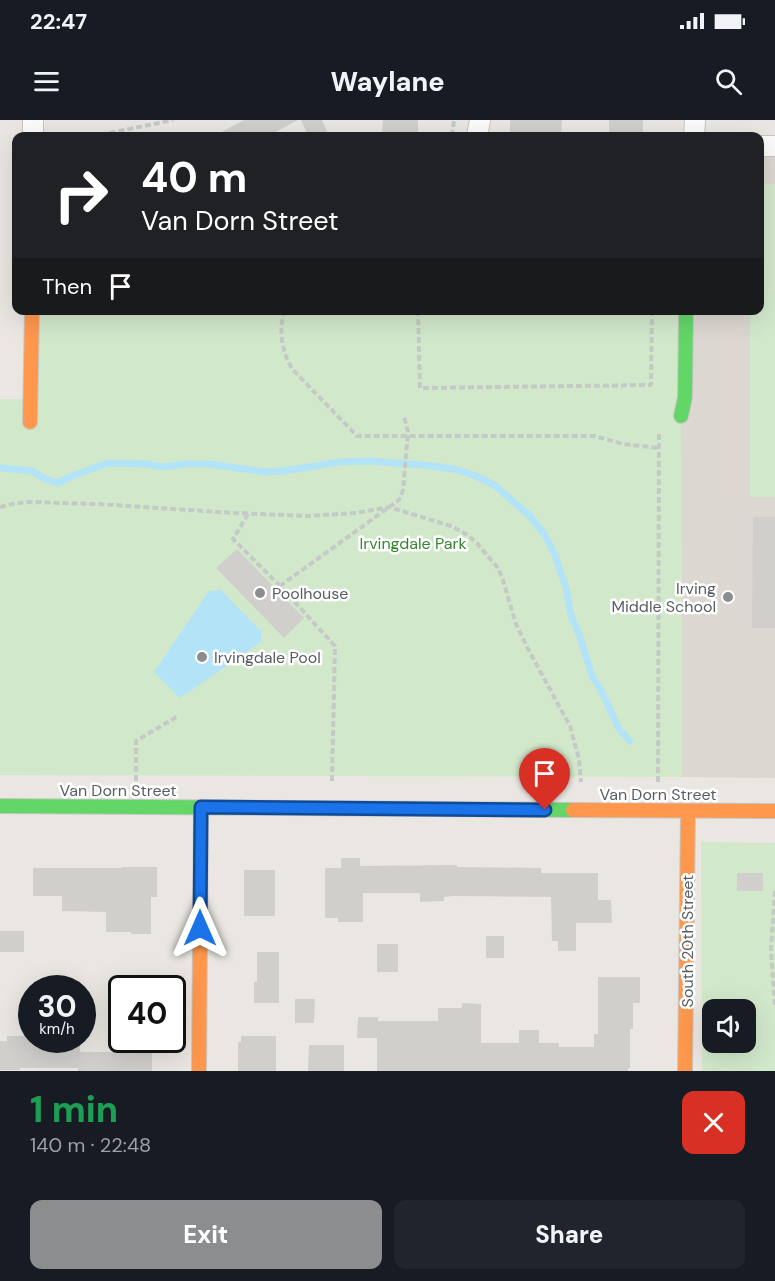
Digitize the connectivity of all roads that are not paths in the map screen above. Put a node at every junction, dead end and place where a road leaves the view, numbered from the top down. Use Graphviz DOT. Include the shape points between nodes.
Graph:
graph roads {
  1 [pos="32,315"];
  2 [pos="686,315"];
  3 [pos="681,417"];
  4 [pos="30,422"];
  5 [pos="0,806"];
  6 [pos="201,807"];
  7 [pos="688,811"];
  8 [pos="775,811"];
  9 [pos="199,1071"];
  10 [pos="686,1071"];
  1 -- 4 [label="main road"];
  2 -- 3 [label="main road" via="685,397"];
  5 -- 6 [label="main road, Van Dorn Street"];
  6 -- 7 [label="main road, Van Dorn Street"];
  6 -- 9 [label="main road"];
  7 -- 8 [label="main road, Van Dorn Street"];
  7 -- 10 [label="main road, South 20th Street"];
}
